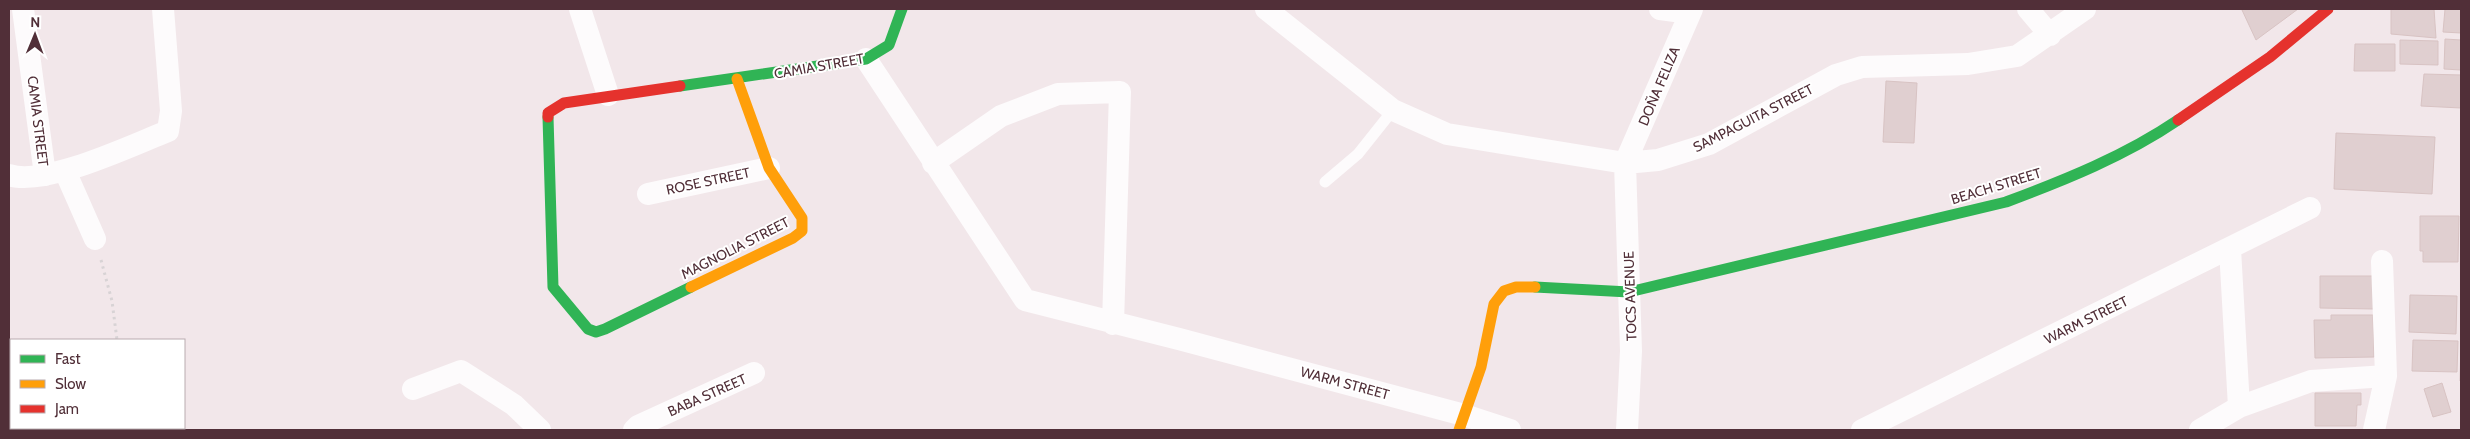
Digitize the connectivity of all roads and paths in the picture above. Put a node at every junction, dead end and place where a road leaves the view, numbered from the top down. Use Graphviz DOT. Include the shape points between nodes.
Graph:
graph roads {
  1 [pos="23,9"];
  2 [pos="163,9"];
  3 [pos="580,9"];
  4 [pos="902,9"];
  5 [pos="1266,9"];
  6 [pos="1660,9"];
  7 [pos="2028,9"];
  8 [pos="2085,9"];
  9 [pos="2328,9"];
  10 [pos="1691,11"];
  11 [pos="2050,35"];
  12 [pos="866,59"];
  13 [pos="737,79"];
  14 [pos="608,95"];
  15 [pos="1394,110"];
  16 [pos="933,163"];
  17 [pos="1625,163"];
  18 [pos="769,168"];
  19 [pos="55,173"];
  20 [pos="9,175"];
  21 [pos="1325,182"];
  22 [pos="648,194"];
  23 [pos="2310,208"];
  24 [pos="95,239"];
  25 [pos="2230,249"];
  26 [pos="2382,262"];
  27 [pos="1629,292"];
  28 [pos="1113,324"];
  29 [pos="117,339"];
  30 [pos="754,373"];
  31 [pos="2386,376"];
  32 [pos="413,389"];
  33 [pos="2239,407"];
  34 [pos="1462,422"];
  35 [pos="540,430"];
  36 [pos="634,430"];
  37 [pos="1510,430"];
  38 [pos="1627,430"];
  39 [pos="1862,430"];
  40 [pos="2200,430"];
  41 [pos="2374,430"];
  1 -- 19 [label="street, CAMIA STREET"];
  2 -- 19 [label="street" via="171,111 168,131"];
  3 -- 14 [label="street"];
  4 -- 12 [label="street, CAMIA STREET" via="889,46"];
  5 -- 15 [label="street, SAMPAGUITA STREET"];
  6 -- 10 [label="street"];
  7 -- 11 [label="street"];
  8 -- 11 [label="street, SAMPAGUITA STREET"];
  9 -- 27 [label="street, BEACH STREET" via="2270,57 2169,126 2062,181 2006,202"];
  10 -- 17 [label="street, DOÑA FELIZA"];
  11 -- 17 [label="street, SAMPAGUITA STREET" via="2017,56 1995,60 1968,64 1862,67 1836,75 1709,144 1658,160"];
  12 -- 13 [label="street, CAMIA STREET"];
  12 -- 16 [label="street, WARM STREET"];
  13 -- 14 [label="street, MAGNOLIA STREET"];
  13 -- 18 [label="street, MAGNOLIA STREET"];
  14 -- 18 [label="street, MAGNOLIA STREET" via="564,103 548,113 553,287 588,329 596,332 605,328 802,231 802,218"];
  15 -- 17 [label="street, SAMPAGUITA STREET" via="1447,134"];
  15 -- 21 [label="lane" via="1358,154"];
  16 -- 28 [label="street, WARM STREET" via="1025,300"];
  16 -- 28 [label="street" via="1001,116 1058,94 1120,92"];
  17 -- 27 [label="street, TOCS AVENUE"];
  18 -- 22 [label="street, ROSE STREET"];
  19 -- 20 [label="street"];
  19 -- 24 [label="street, CAMIA STREET"];
  23 -- 25 [label="street, WARM STREET"];
  24 -- 29 [label="path" via="112,301"];
  25 -- 33 [label="street"];
  25 -- 39 [label="street, WARM STREET"];
  26 -- 31 [label="street"];
  27 -- 34 [label="street, BEACH STREET" via="1536,287 1504,291 1494,304 1481,367"];
  27 -- 38 [label="street, TOCS AVENUE" via="1631,360"];
  28 -- 34 [label="street, WARM STREET" via="1179,338"];
  30 -- 36 [label="street, BABA STREET"];
  31 -- 33 [label="street" via="2311,381"];
  31 -- 41 [label="street"];
  32 -- 35 [label="street" via="461,371 514,405"];
  33 -- 40 [label="street"];
  34 -- 37 [label="street, WARM STREET"];
}
